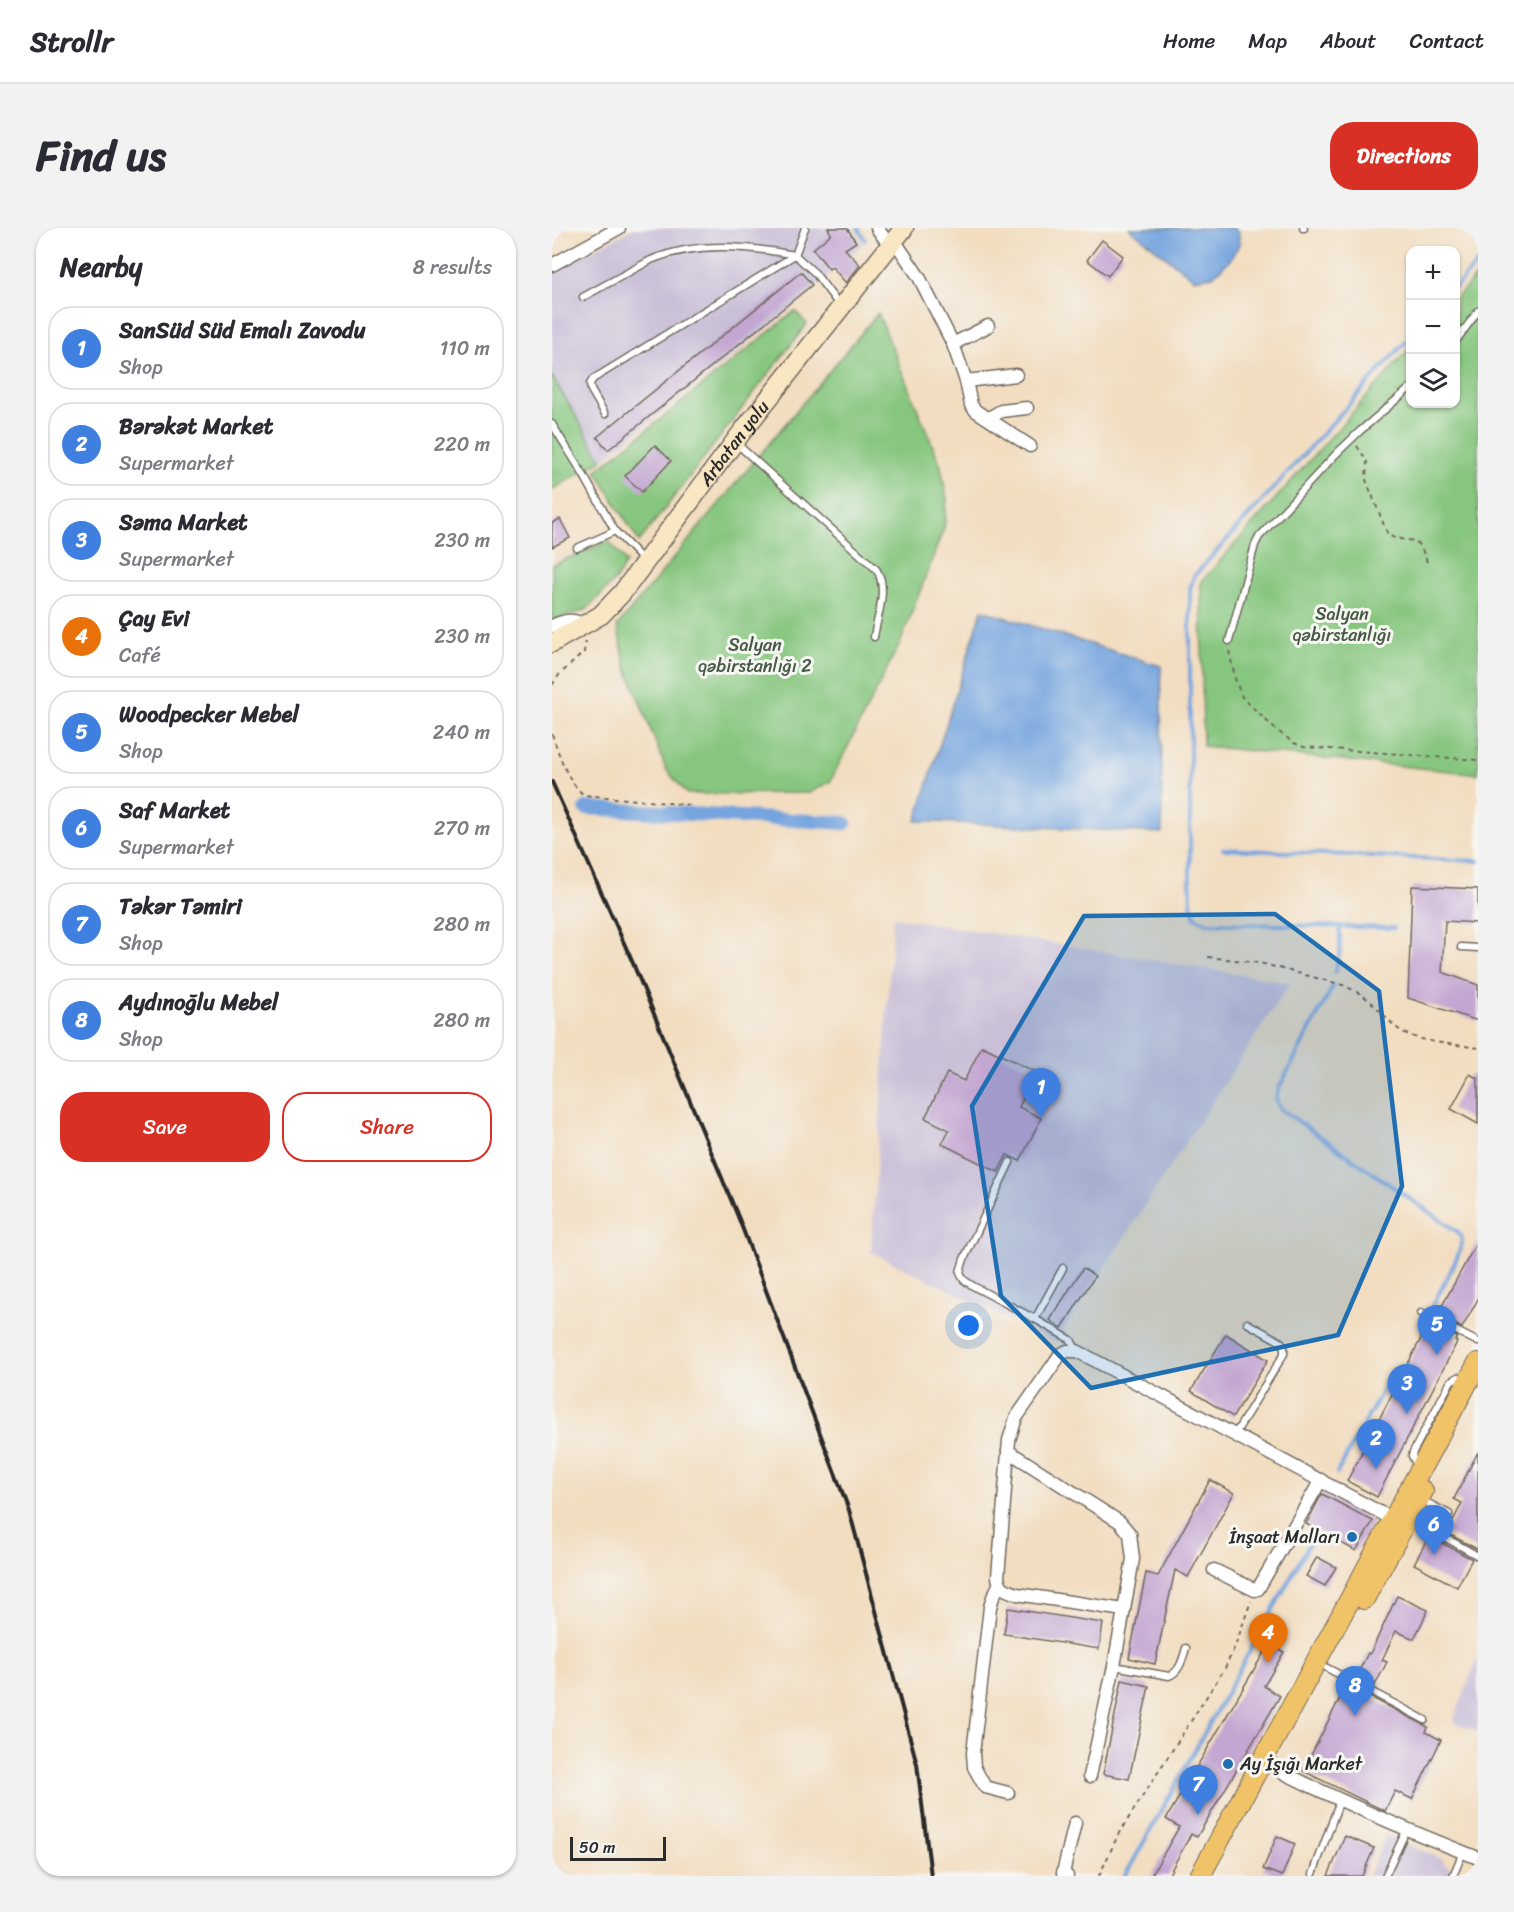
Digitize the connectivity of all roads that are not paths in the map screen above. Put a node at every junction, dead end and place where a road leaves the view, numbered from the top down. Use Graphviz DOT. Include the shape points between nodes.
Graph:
graph roads {
  1 [pos="619,228"];
  2 [pos="805,228"];
  3 [pos="877,228"];
  4 [pos="896,238"];
  5 [pos="795,255"];
  6 [pos="552,265"];
  7 [pos="583,297"];
  8 [pos="841,308"];
  9 [pos="1478,311"];
  10 [pos="988,326"];
  11 [pos="1460,334"];
  12 [pos="953,344"];
  13 [pos="1016,375"];
  14 [pos="966,381"];
  15 [pos="1406,392"];
  16 [pos="1027,408"];
  17 [pos="605,414"];
  18 [pos="989,418"];
  19 [pos="552,424"];
  20 [pos="735,442"];
  21 [pos="1030,446"];
  22 [pos="615,531"];
  23 [pos="577,548"];
  24 [pos="646,562"];
  25 [pos="552,626"];
  26 [pos="584,626"];
  27 [pos="874,637"];
  28 [pos="1229,641"];
  29 [pos="552,643"];
  30 [pos="1461,947"];
  31 [pos="1478,948"];
  32 [pos="1010,1162"];
  33 [pos="1063,1268"];
  34 [pos="1421,1313"];
  35 [pos="1035,1319"];
  36 [pos="1247,1323"];
  37 [pos="1478,1342"];
  38 [pos="1077,1350"];
  39 [pos="1475,1377"];
  40 [pos="1235,1434"];
  41 [pos="1008,1451"];
  42 [pos="1321,1480"];
  43 [pos="1419,1498"];
  44 [pos="1449,1514"];
  45 [pos="1402,1520"];
  46 [pos="1478,1556"];
  47 [pos="1214,1570"];
  48 [pos="999,1585"];
  49 [pos="1124,1610"];
  50 [pos="1186,1648"];
  51 [pos="1113,1666"];
  52 [pos="1327,1668"];
  53 [pos="1425,1719"];
  54 [pos="1267,1764"];
  55 [pos="1090,1776"];
  56 [pos="1008,1793"];
  57 [pos="1340,1800"];
  58 [pos="1075,1823"];
  59 [pos="1407,1829"];
  60 [pos="1463,1852"];
  61 [pos="1478,1858"];
  62 [pos="1313,1874"];
  63 [pos="1066,1876"];
  64 [pos="1200,1876"];
  65 [pos="1215,1876"];
  66 [pos="1385,1876"];
  67 [pos="1453,1876"];
  1 -- 6 [label="street"];
  2 -- 5 [label="lane"];
  3 -- 4 [label="street"];
  4 -- 8 [label="main road, Arbatan yolu"];
  4 -- 12 [label="street" via="920,276"];
  5 -- 7 [label="lane" via="701,247 662,255"];
  5 -- 8 [label="lane" via="815,273"];
  5 -- 17 [label="lane" via="593,379 591,390"];
  8 -- 20 [label="main road, Arbatan yolu"];
  9 -- 11 [label="lane"];
  10 -- 12 [label="street"];
  12 -- 14 [label="street"];
  13 -- 14 [label="street"];
  14 -- 18 [label="street" via="971,405"];
  15 -- 28 [label="lane" via="1352,439 1259,537"];
  16 -- 18 [label="street" via="1001,411"];
  18 -- 21 [label="street"];
  19 -- 22 [label="lane"];
  20 -- 24 [label="main road, Arbatan yolu"];
  20 -- 27 [label="lane" via="881,577"];
  22 -- 23 [label="lane"];
  22 -- 24 [label="lane"];
  24 -- 26 [label="main road, Arbatan yolu" via="611,606"];
  25 -- 26 [label="street" via="575,621"];
  26 -- 29 [label="main road, Arbatan yolu"];
  30 -- 31 [label="lane"];
  32 -- 35 [label="lane" via="960,1272 973,1286"];
  33 -- 35 [label="lane"];
  34 -- 37 [label="lane"];
  35 -- 38 [label="lane" via="1071,1340"];
  36 -- 40 [label="lane" via="1281,1342 1284,1354"];
  38 -- 40 [label="street"];
  38 -- 41 [label="street" via="1060,1355 1016,1418"];
  39 -- 43 [label="main road"];
  39 -- 45 [label="main road" via="1419,1470"];
  40 -- 42 [label="street"];
  41 -- 48 [label="street"];
  41 -- 49 [label="street" via="1120,1522 1130,1534 1133,1559"];
  42 -- 45 [label="street"];
  42 -- 47 [label="street" via="1258,1589"];
  43 -- 44 [label="lane"];
  43 -- 45 [label="main road"];
  45 -- 46 [label="lane"];
  45 -- 52 [label="main road"];
  45 -- 54 [label="main road"];
  48 -- 49 [label="street" via="1017,1594"];
  48 -- 56 [label="street" via="990,1607 973,1753 985,1787"];
  49 -- 51 [label="street"];
  50 -- 51 [label="lane" via="1179,1668 1169,1676"];
  51 -- 55 [label="street"];
  52 -- 53 [label="lane"];
  52 -- 54 [label="main road"];
  54 -- 57 [label="street"];
  54 -- 64 [label="main road"];
  54 -- 65 [label="main road"];
  57 -- 59 [label="street"];
  57 -- 62 [label="lane"];
  58 -- 63 [label="street"];
  59 -- 60 [label="street"];
  59 -- 66 [label="lane"];
  60 -- 61 [label="street"];
  60 -- 67 [label="lane"];
}
